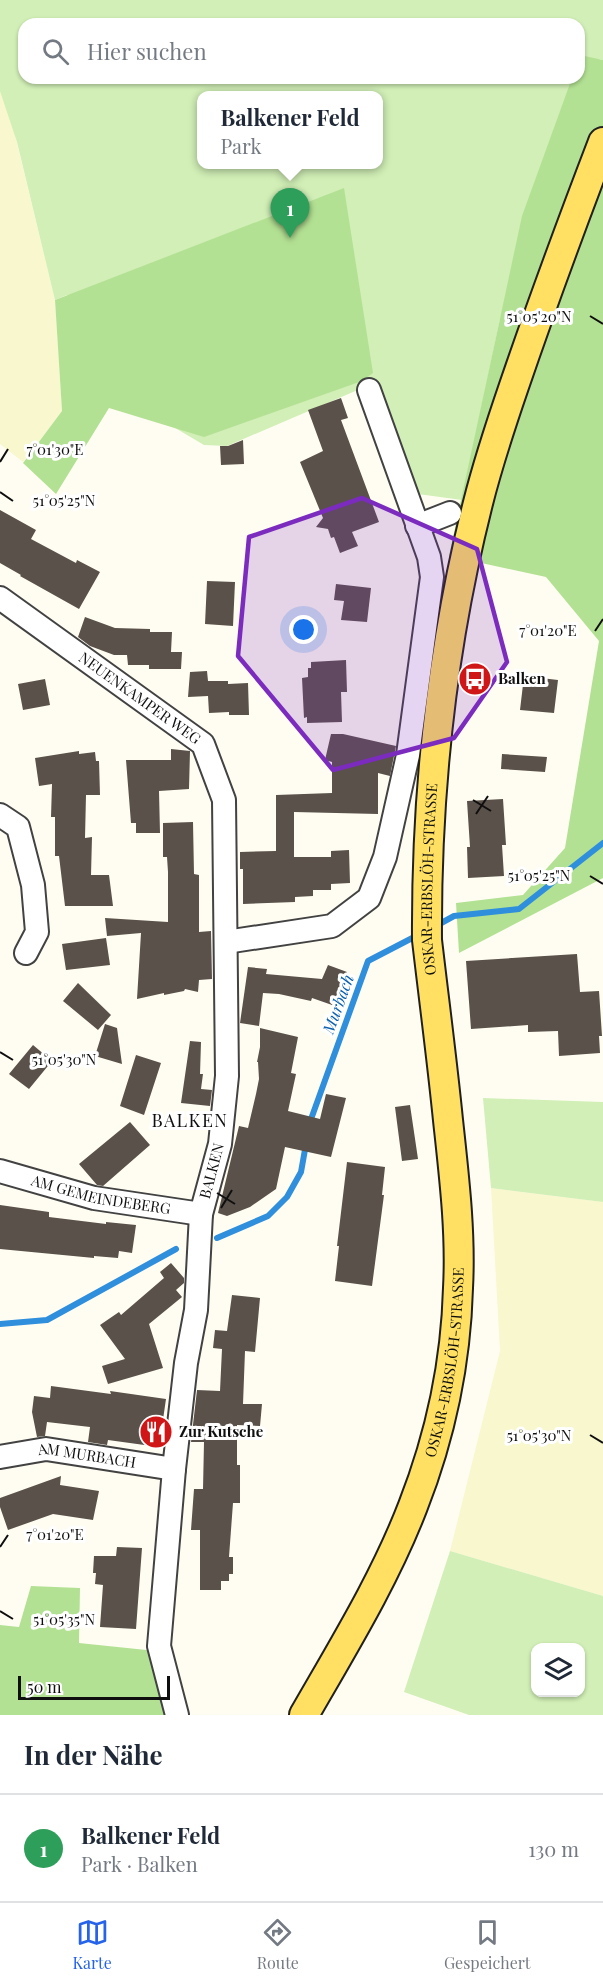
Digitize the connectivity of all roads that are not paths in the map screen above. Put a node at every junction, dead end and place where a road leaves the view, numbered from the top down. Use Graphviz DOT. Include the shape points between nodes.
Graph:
graph roads {
  1 [pos="603,142"];
  2 [pos="369,390"];
  3 [pos="450,513"];
  4 [pos="417,526"];
  5 [pos="0,598"];
  6 [pos="0,815"];
  7 [pos="226,942"];
  8 [pos="26,953"];
  9 [pos="0,1170"];
  10 [pos="201,1215"];
  11 [pos="0,1457"];
  12 [pos="174,1469"];
  13 [pos="177,1715"];
  14 [pos="304,1715"];
  1 -- 14 [label="main road, OSKAR-ERBSLÖH-STRASSE" via="496,439 459,585 445,672 433,771 427,940 459,1233 459,1287 451,1361 436,1437 413,1506 384,1571"];
  2 -- 4 [label="street"];
  3 -- 4 [label="street"];
  4 -- 7 [label="street" via="432,577 414,720 385,857 369,898 332,926"];
  5 -- 7 [label="street, NEUENKAMPER WEG" via="203,744 224,800"];
  6 -- 8 [label="street" via="18,827 33,885 38,932"];
  7 -- 10 [label="street, BALKEN" via="225,1110"];
  9 -- 10 [label="street, AM GEMEINDEBERG" via="94,1198"];
  10 -- 12 [label="street, BALKEN" via="196,1310"];
  11 -- 12 [label="street, AM MURBACH" via="46,1449"];
  12 -- 13 [label="street, BALKEN" via="159,1646"];
}
